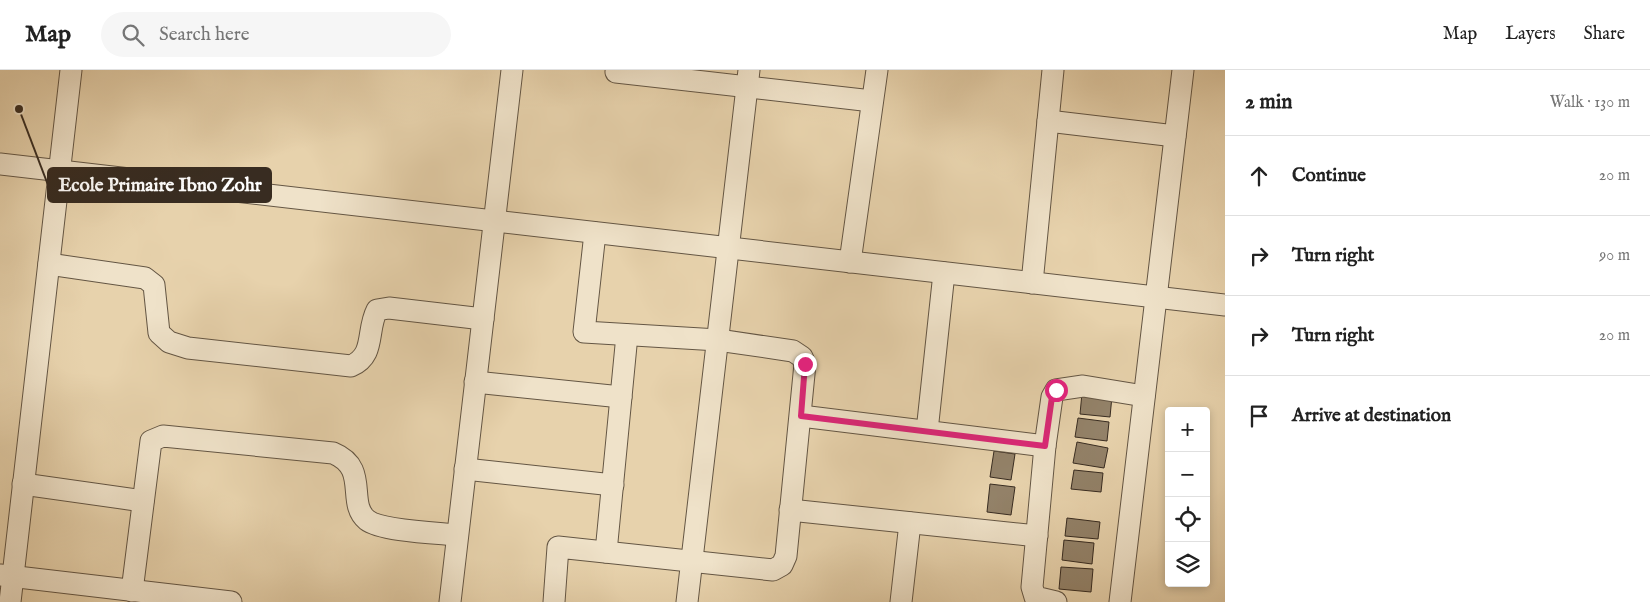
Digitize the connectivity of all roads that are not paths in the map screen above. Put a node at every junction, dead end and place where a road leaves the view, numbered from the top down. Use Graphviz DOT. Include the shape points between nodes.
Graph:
graph roads {
  1 [pos="72,70"];
  2 [pos="512,70"];
  3 [pos="616,70"];
  4 [pos="877,70"];
  5 [pos="1053,70"];
  6 [pos="1183,70"];
  7 [pos="749,78"];
  8 [pos="872,101"];
  9 [pos="1048,122"];
  10 [pos="1175,136"];
  11 [pos="0,164"];
  12 [pos="60,171"];
  13 [pos="494,221"];
  14 [pos="595,233"];
  15 [pos="728,248"];
  16 [pos="850,262"];
  17 [pos="49,264"];
  18 [pos="944,273"];
  19 [pos="1032,283"];
  20 [pos="1156,297"];
  21 [pos="1225,305"];
  22 [pos="483,319"];
  23 [pos="627,335"];
  24 [pos="718,340"];
  25 [pos="475,382"];
  26 [pos="1144,396"];
  27 [pos="621,397"];
  28 [pos="801,416"];
  29 [pos="927,431"];
  30 [pos="1045,446"];
  31 [pos="465,469"];
  32 [pos="23,484"];
  33 [pos="613,485"];
  34 [pos="143,501"];
  35 [pos="790,510"];
  36 [pos="910,523"];
  37 [pos="458,535"];
  38 [pos="1037,536"];
  39 [pos="606,552"];
  40 [pos="692,561"];
  41 [pos="6,576"];
  42 [pos="132,591"];
  43 [pos="10,602"];
  44 [pos="232,602"];
  45 [pos="450,602"];
  46 [pos="554,602"];
  47 [pos="687,602"];
  48 [pos="901,602"];
  49 [pos="1056,602"];
  50 [pos="1120,602"];
  1 -- 12 [label="street"];
  2 -- 13 [label="street"];
  3 -- 7 [label="street"];
  4 -- 8 [label="street"];
  5 -- 9 [label="street"];
  6 -- 10 [label="street"];
  7 -- 8 [label="street"];
  7 -- 15 [label="street"];
  8 -- 16 [label="street"];
  9 -- 10 [label="street"];
  9 -- 19 [label="street"];
  10 -- 20 [label="street"];
  11 -- 12 [label="street"];
  12 -- 13 [label="street"];
  12 -- 17 [label="street"];
  13 -- 14 [label="street"];
  13 -- 22 [label="street"];
  14 -- 15 [label="street"];
  14 -- 23 [label="street" via="584,332"];
  15 -- 16 [label="street"];
  15 -- 24 [label="street"];
  16 -- 18 [label="street"];
  17 -- 22 [label="street" via="145,278 154,285 159,333 169,342 188,348 351,366 361,362 367,354 377,310 389,308"];
  17 -- 32 [label="street"];
  18 -- 19 [label="street"];
  18 -- 29 [label="street"];
  19 -- 20 [label="street"];
  20 -- 21 [label="street"];
  20 -- 26 [label="street"];
  22 -- 25 [label="street"];
  23 -- 24 [label="street"];
  23 -- 27 [label="street"];
  24 -- 28 [label="street" via="793,351 802,356 805,364"];
  24 -- 40 [label="street"];
  25 -- 27 [label="street"];
  25 -- 31 [label="street"];
  26 -- 30 [label="street" via="1082,386 1056,390 1052,397"];
  26 -- 50 [label="street"];
  27 -- 33 [label="street"];
  28 -- 29 [label="street"];
  28 -- 35 [label="street"];
  29 -- 30 [label="street"];
  30 -- 38 [label="street"];
  31 -- 33 [label="street"];
  31 -- 37 [label="street"];
  32 -- 34 [label="street"];
  32 -- 41 [label="street"];
  33 -- 39 [label="street"];
  34 -- 37 [label="street" via="151,441 163,436 176,436 333,453 345,458 352,467 361,512 367,520 381,526"];
  34 -- 42 [label="street"];
  35 -- 36 [label="street"];
  35 -- 40 [label="street" via="786,556 782,565 773,570"];
  36 -- 38 [label="street"];
  36 -- 48 [label="street"];
  37 -- 45 [label="street"];
  38 -- 49 [label="street" via="1032,587 1035,597"];
  39 -- 40 [label="street"];
  39 -- 46 [label="street" via="558,547"];
  40 -- 47 [label="street"];
  41 -- 42 [label="street"];
  41 -- 43 [label="street"];
  42 -- 44 [label="street"];
}
